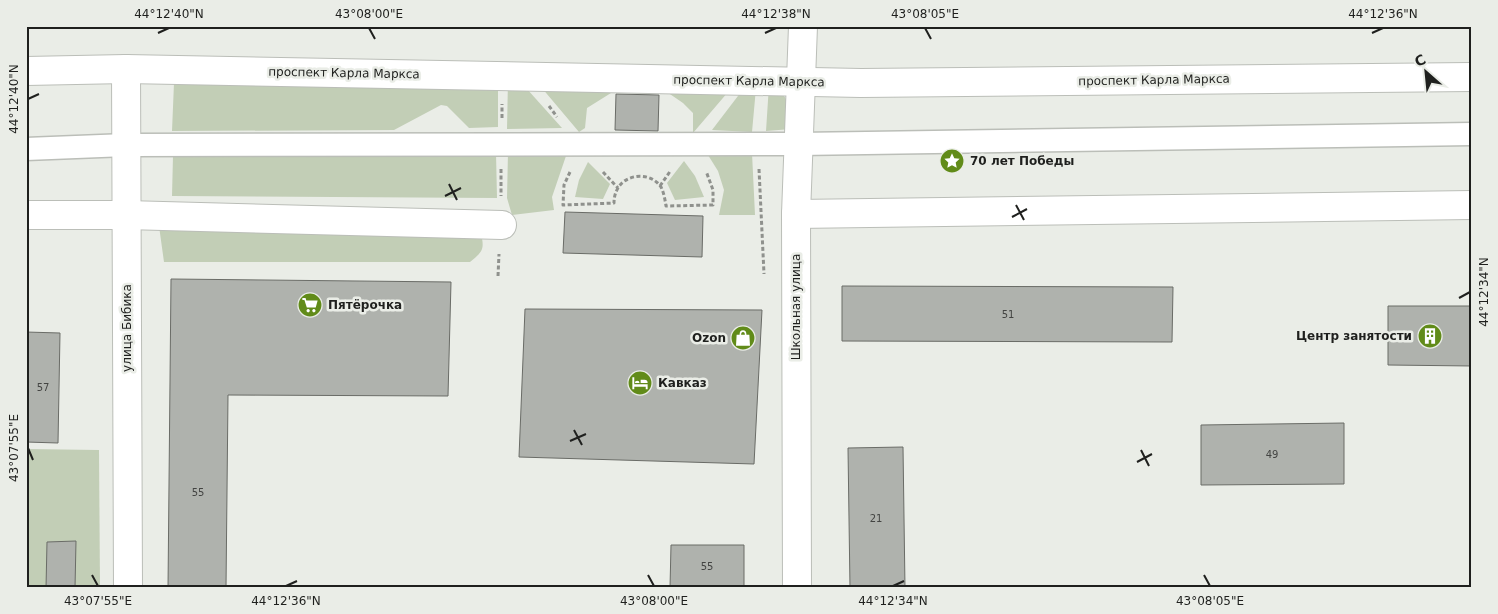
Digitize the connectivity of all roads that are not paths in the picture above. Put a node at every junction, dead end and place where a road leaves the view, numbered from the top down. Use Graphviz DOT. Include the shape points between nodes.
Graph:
graph roads {
  1 [pos="803,26"];
  2 [pos="126,69"];
  3 [pos="26,71"];
  4 [pos="1472,77"];
  5 [pos="801,82"];
  6 [pos="1472,134"];
  7 [pos="799,144"];
  8 [pos="126,145"];
  9 [pos="26,149"];
  10 [pos="1472,205"];
  11 [pos="796,214"];
  12 [pos="26,215"];
  13 [pos="126,215"];
  14 [pos="502,225"];
  15 [pos="128,588"];
  16 [pos="798,588"];
  1 -- 5 [label="street, Школьная улица"];
  2 -- 3 [label="street, проспект Карла Маркса"];
  2 -- 5 [label="street, проспект Карла Маркса"];
  2 -- 8 [label="street, улица Бибика"];
  4 -- 5 [label="street, проспект Карла Маркса"];
  5 -- 7 [label="street, Школьная улица"];
  6 -- 7 [label="street"];
  7 -- 8 [label="street"];
  7 -- 11 [label="street, Школьная улица"];
  8 -- 9 [label="street"];
  8 -- 13 [label="street, улица Бибика"];
  10 -- 11 [label="street"];
  11 -- 16 [label="street, Школьная улица"];
  12 -- 13 [label="street"];
  13 -- 14 [label="street"];
  13 -- 15 [label="street, улица Бибика"];
}
